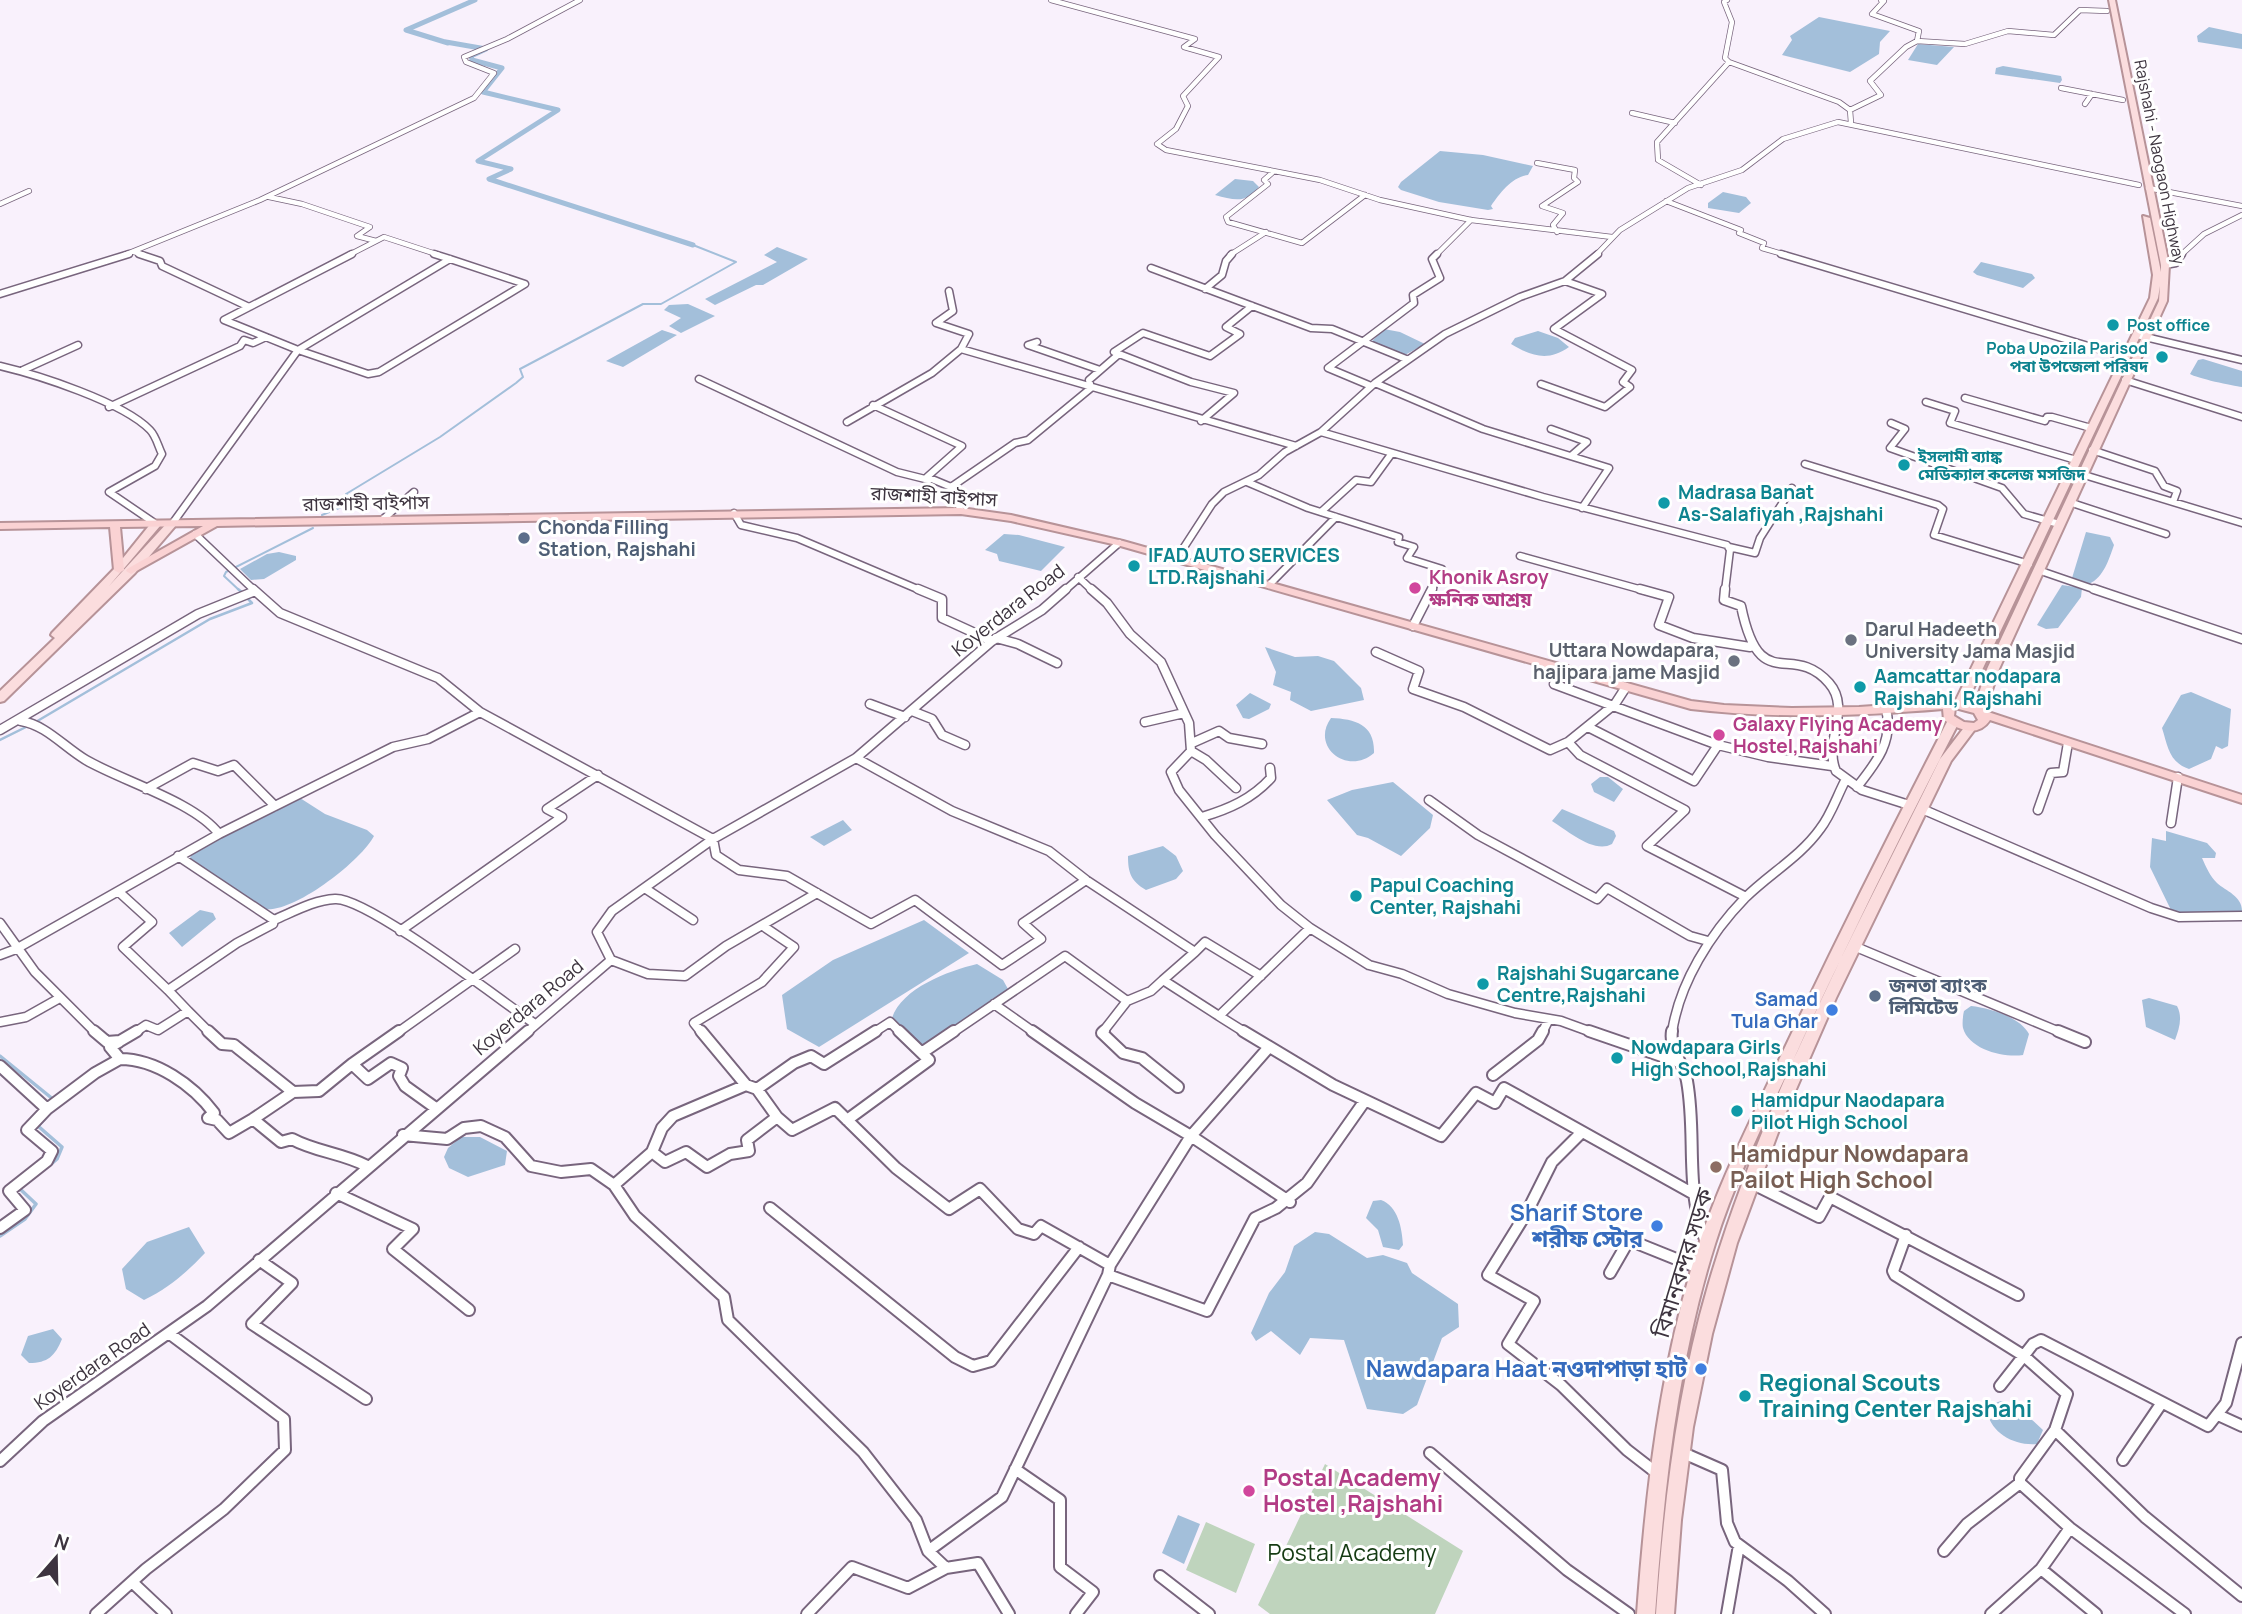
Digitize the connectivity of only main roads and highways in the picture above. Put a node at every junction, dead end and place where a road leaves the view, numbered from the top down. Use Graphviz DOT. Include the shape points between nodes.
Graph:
graph roads {
  1 [pos="2105,0"];
  2 [pos="2112,0"];
  3 [pos="2140,166"];
  4 [pos="2149,210"];
  5 [pos="2141,336"];
  6 [pos="216,523"];
  7 [pos="156,524"];
  8 [pos="172,524"];
  9 [pos="115,525"];
  10 [pos="0,527"];
  11 [pos="2033,567"];
  12 [pos="125,570"];
  13 [pos="0,688"];
  14 [pos="0,698"];
  15 [pos="1952,712"];
  16 [pos="1981,713"];
  17 [pos="1974,727"];
  18 [pos="2040,735"];
  19 [pos="2242,799"];
  20 [pos="1915,807"];
  21 [pos="1646,1614"];
  22 [pos="1665,1614"];
  1 -- 3 [label="main road, Rajshahi - Naogaon Highway"];
  2 -- 3 [label="main road, Rajshahi - Naogaon Highway"];
  3 -- 4 [label="main road, Rajshahi - Naogaon Highway"];
  4 -- 5 [label="main road, Rajshahi - Naogaon Highway" via="2157,275"];
  4 -- 5 [label="main road, Rajshahi - Naogaon Highway" via="2165,265 2163,300"];
  5 -- 11 [label="main road, Rajshahi - Naogaon Highway" via="2059,524"];
  5 -- 11 [label="main road, Rajshahi - Naogaon Highway" via="2125,357 2076,460"];
  6 -- 8 [label="highway, রাজশাহী বাইপাস"];
  6 -- 12 [label="highway"];
  6 -- 15 [label="highway, রাজশাহী বাইপাস" via="961,511 1011,517 1177,558 1691,705 1741,712 1884,708"];
  7 -- 8 [label="highway, রাজশাহী বাইপাস"];
  7 -- 9 [label="highway, রাজশাহী বাইপাস"];
  7 -- 12 [label="main road"];
  8 -- 12 [label="main road"];
  9 -- 10 [label="highway, রাজশাহী বাইপাস"];
  9 -- 12 [label="highway"];
  11 -- 15 [label="main road, Rajshahi - Naogaon Highway"];
  11 -- 16 [label="main road, Rajshahi - Naogaon Highway"];
  12 -- 13 [label="main road"];
  12 -- 14 [label="main road"];
  15 -- 16 [label="highway"];
  15 -- 17 [label="highway"];
  15 -- 20 [label="main road, বিমানবন্দর সড়ক"];
  16 -- 17 [label="highway" via="1984,721"];
  16 -- 18 [label="highway"];
  17 -- 18 [label="highway"];
  17 -- 20 [label="main road, বিমানবন্দর সড়ক" via="1946,759"];
  18 -- 19 [label="highway"];
  20 -- 21 [label="main road, বিমানবন্দর সড়ক" via="1745,1148 1707,1244 1681,1347 1658,1474"];
  20 -- 22 [label="main road, বিমানবন্দর সড়ক" via="1751,1183 1720,1276 1681,1452"];
}
